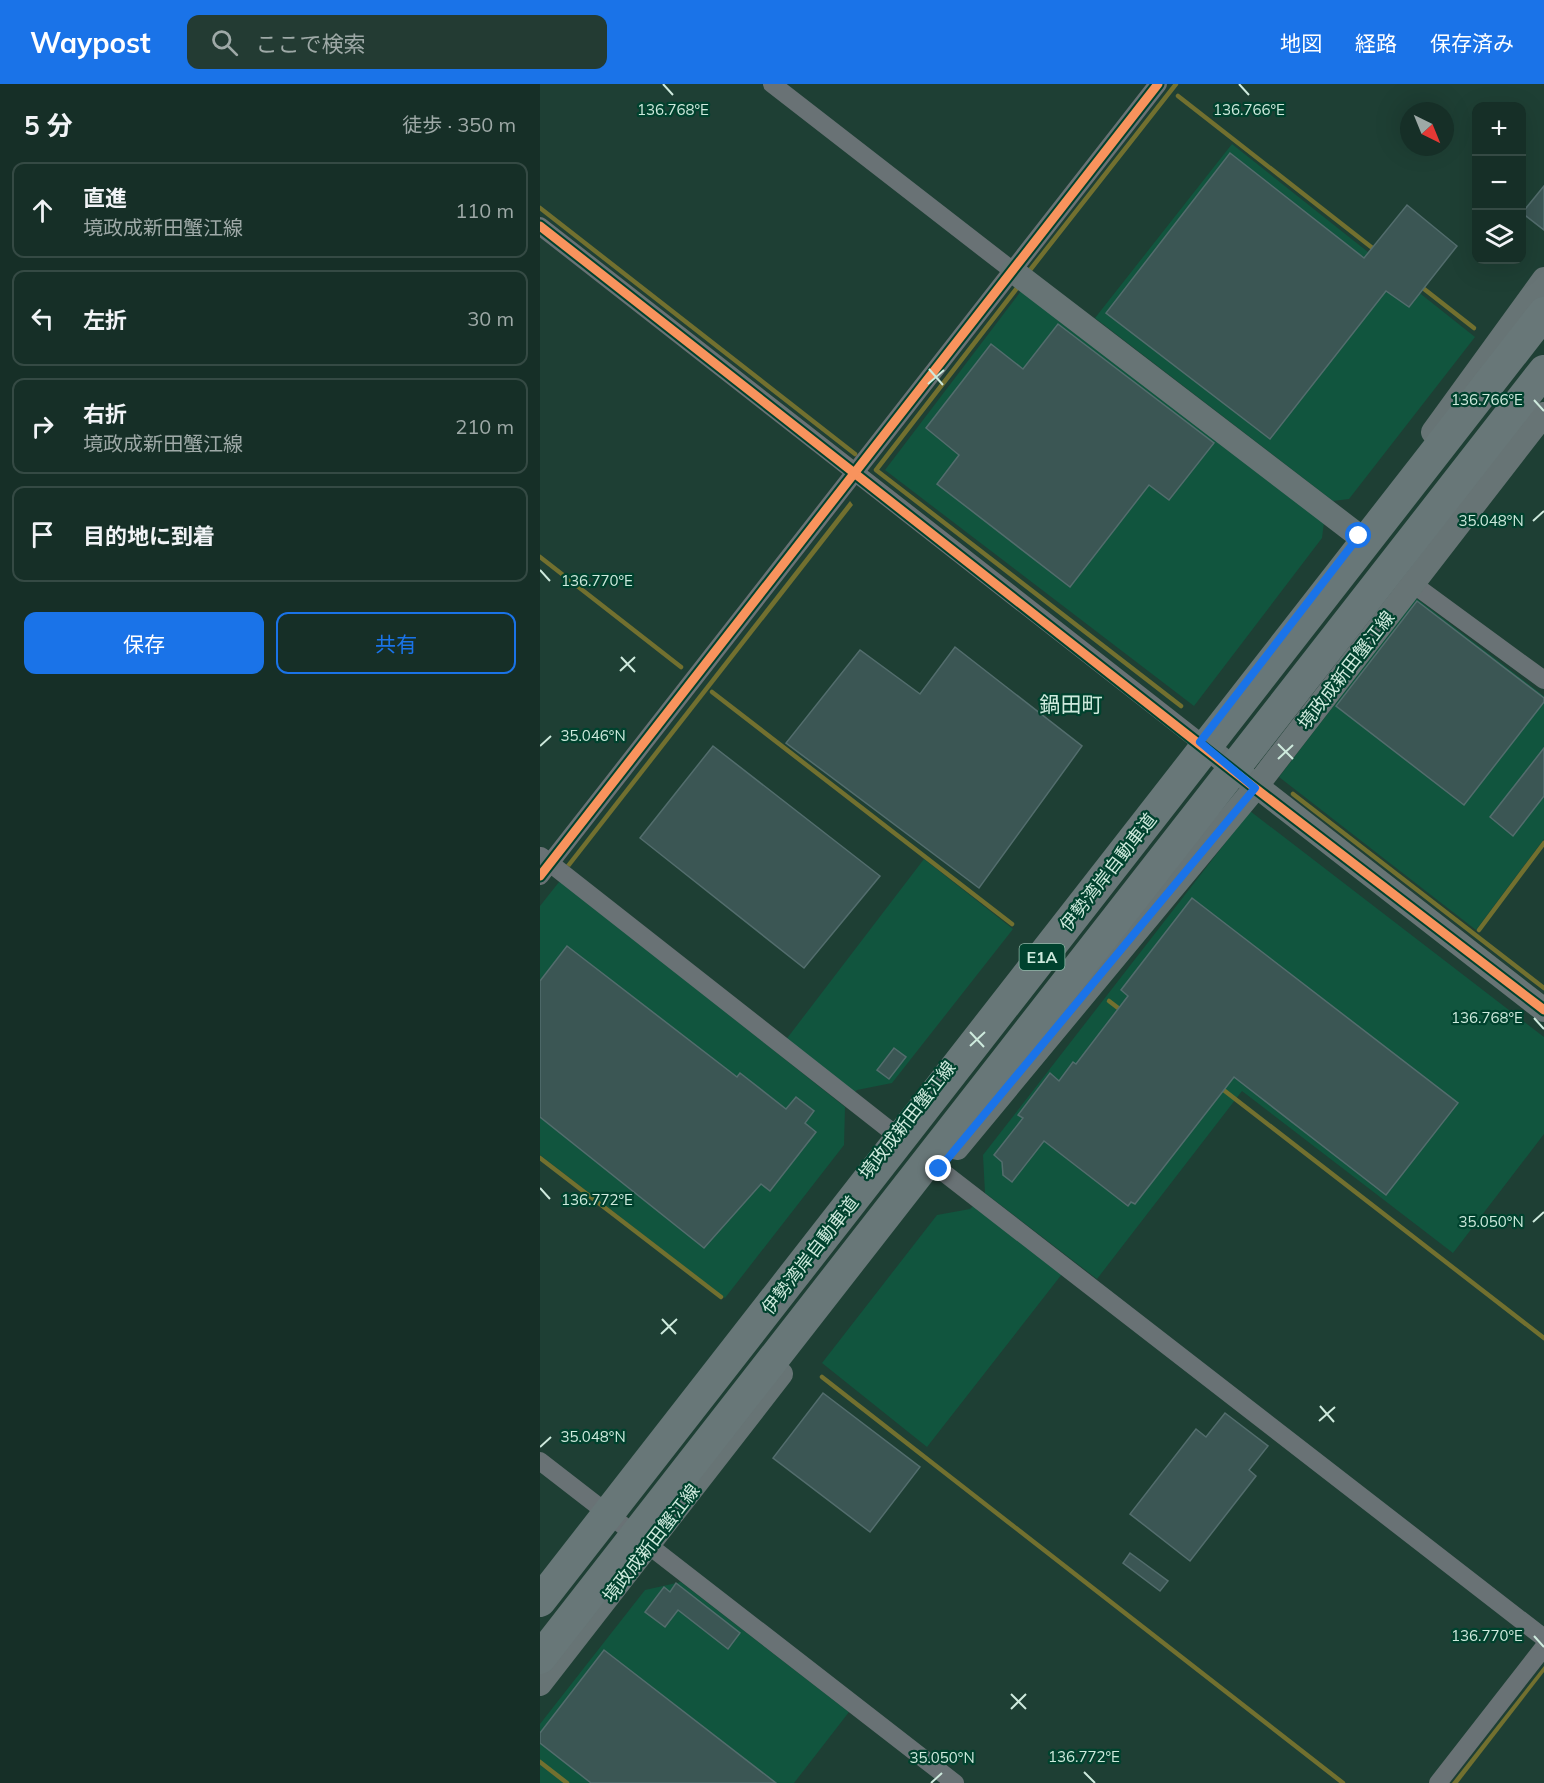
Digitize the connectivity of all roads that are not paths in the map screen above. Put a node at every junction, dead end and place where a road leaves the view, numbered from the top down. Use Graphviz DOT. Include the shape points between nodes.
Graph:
graph roads {
  1 [pos="772,84"];
  2 [pos="1158,84"];
  3 [pos="540,226"];
  4 [pos="1013,271"];
  5 [pos="1544,279"];
  6 [pos="1544,313"];
  7 [pos="1544,371"];
  8 [pos="1544,414"];
  9 [pos="856,472"];
  10 [pos="1359,536"];
  11 [pos="1413,584"];
  12 [pos="1544,680"];
  13 [pos="1200,742"];
  14 [pos="1255,788"];
  15 [pos="543,864"];
  16 [pos="1544,1010"];
  17 [pos="897,1135"];
  18 [pos="939,1169"];
  19 [pos="540,1461"];
  20 [pos="597,1504"];
  21 [pos="650,1544"];
  22 [pos="540,1579"];
  23 [pos="540,1601"];
  24 [pos="1544,1638"];
  25 [pos="1544,1647"];
  26 [pos="540,1659"];
  27 [pos="540,1684"];
  28 [pos="955,1783"];
  29 [pos="1438,1783"];
  1 -- 4 [label="street"];
  2 -- 4 [label="street"];
  3 -- 9 [label="street"];
  4 -- 9 [label="street"];
  4 -- 10 [label="main road"];
  5 -- 10 [label="main road, 境政成新田蟹江線"];
  6 -- 23 [label="highway, 伊勢湾岸自動車道 / E1A, bridge"];
  7 -- 26 [label="highway, 伊勢湾岸自動車道 / E1A, bridge"];
  8 -- 11 [label="main road, 境政成新田蟹江線"];
  9 -- 13 [label="street"];
  9 -- 15 [label="street"];
  10 -- 13 [label="main road, 境政成新田蟹江線"];
  11 -- 12 [label="street"];
  11 -- 14 [label="main road, 境政成新田蟹江線"];
  13 -- 14 [label="main road"];
  13 -- 17 [label="main road, 境政成新田蟹江線"];
  14 -- 16 [label="main road"];
  14 -- 18 [label="main road, 境政成新田蟹江線"];
  15 -- 17 [label="street"];
  17 -- 20 [label="main road, 境政成新田蟹江線"];
  18 -- 21 [label="main road, 境政成新田蟹江線"];
  18 -- 24 [label="street"];
  19 -- 20 [label="street"];
  20 -- 21 [label="street"];
  20 -- 22 [label="main road, 境政成新田蟹江線"];
  21 -- 27 [label="main road, 境政成新田蟹江線"];
  21 -- 28 [label="street"];
  25 -- 29 [label="street"];
}
